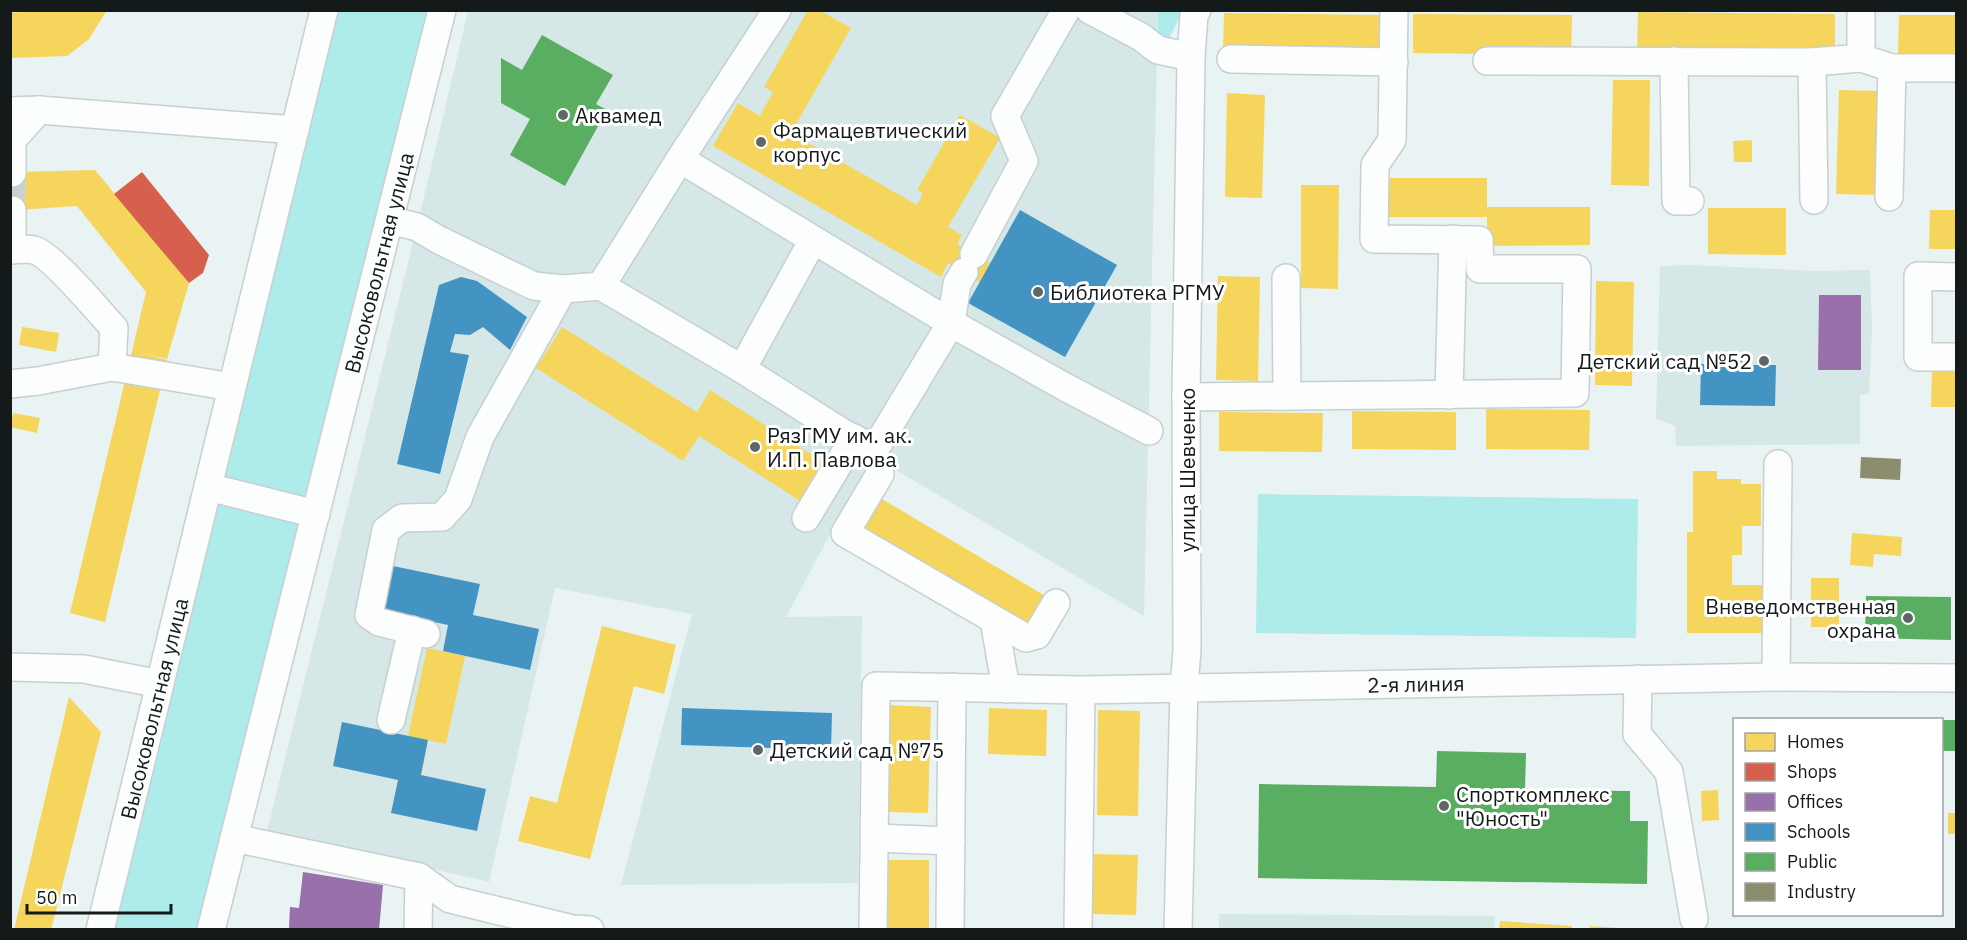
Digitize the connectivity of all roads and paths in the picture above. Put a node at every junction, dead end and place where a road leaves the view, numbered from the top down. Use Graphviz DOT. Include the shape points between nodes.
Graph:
graph roads {
  1 [pos="324,10"];
  2 [pos="442,10"];
  3 [pos="777,10"];
  4 [pos="1066,10"];
  5 [pos="1090,10"];
  6 [pos="1197,10"];
  7 [pos="1394,10"];
  8 [pos="1861,10"];
  9 [pos="1191,57"];
  10 [pos="1861,58"];
  11 [pos="1232,59"];
  12 [pos="1487,61"];
  13 [pos="1394,62"];
  14 [pos="1674,62"];
  15 [pos="1812,62"];
  16 [pos="1892,68"];
  17 [pos="1956,68"];
  18 [pos="39,110"];
  19 [pos="10,111"];
  20 [pos="295,130"];
  21 [pos="680,159"];
  22 [pos="12,172"];
  23 [pos="1889,197"];
  24 [pos="1814,200"];
  25 [pos="1690,201"];
  26 [pos="12,210"];
  27 [pos="390,219"];
  28 [pos="1453,239"];
  29 [pos="813,240"];
  30 [pos="11,250"];
  31 [pos="1956,277"];
  32 [pos="1286,278"];
  33 [pos="601,286"];
  34 [pos="563,290"];
  35 [pos="951,323"];
  36 [pos="1956,357"];
  37 [pos="112,367"];
  38 [pos="741,369"];
  39 [pos="10,384"];
  40 [pos="232,387"];
  41 [pos="1449,395"];
  42 [pos="1287,396"];
  43 [pos="1186,397"];
  44 [pos="1149,431"];
  45 [pos="854,438"];
  46 [pos="1778,464"];
  47 [pos="880,474"];
  48 [pos="208,487"];
  49 [pos="316,514"];
  50 [pos="806,518"];
  51 [pos="1056,603"];
  52 [pos="994,620"];
  53 [pos="10,667"];
  54 [pos="1776,677"];
  55 [pos="1956,678"];
  56 [pos="1638,679"];
  57 [pos="160,684"];
  58 [pos="952,687"];
  59 [pos="1184,687"];
  60 [pos="1006,689"];
  61 [pos="1081,690"];
  62 [pos="391,720"];
  63 [pos="234,838"];
  64 [pos="874,838"];
  65 [pos="951,841"];
  66 [pos="419,877"];
  67 [pos="1694,919"];
  68 [pos="573,929"];
  69 [pos="100,930"];
  70 [pos="211,930"];
  71 [pos="418,930"];
  72 [pos="591,930"];
  73 [pos="873,930"];
  74 [pos="950,930"];
  75 [pos="1078,930"];
  76 [pos="1178,930"];
  1 -- 20 [label="street, Высоковольтная улица"];
  2 -- 27 [label="street, Высоковольтная улица"];
  3 -- 21 [label="street"];
  4 -- 35 [label="street" via="1005,116 1024,161 957,284"];
  5 -- 9 [label="street" via="1158,50"];
  6 -- 9 [label="street, улица Шевченко"];
  7 -- 13 [label="street"];
  8 -- 10 [label="street"];
  9 -- 43 [label="street, улица Шевченко"];
  10 -- 15 [label="street"];
  10 -- 16 [label="street"];
  11 -- 13 [label="street"];
  12 -- 14 [label="street"];
  13 -- 28 [label="street" via="1392,140 1375,165 1374,239"];
  14 -- 15 [label="street"];
  14 -- 25 [label="street" via="1676,201"];
  15 -- 24 [label="street"];
  16 -- 17 [label="street"];
  16 -- 23 [label="street"];
  18 -- 19 [label="street"];
  18 -- 20 [label="street"];
  18 -- 22 [label="street" via="12,140"];
  20 -- 40 [label="street, Высоковольтная улица"];
  21 -- 29 [label="street"];
  21 -- 33 [label="street"];
  26 -- 30 [label="street"];
  27 -- 34 [label="street" via="417,227 534,286"];
  27 -- 49 [label="street, Высоковольтная улица"];
  28 -- 41 [label="street"];
  28 -- 41 [label="street" via="1479,240 1480,269 1577,269 1575,393"];
  29 -- 35 [label="street"];
  29 -- 38 [label="street"];
  30 -- 37 [label="street" via="34,250 44,256 114,328"];
  31 -- 36 [label="street" via="1918,276 1918,357"];
  32 -- 42 [label="street"];
  33 -- 34 [label="street"];
  33 -- 38 [label="street"];
  34 -- 62 [label="street" via="480,436 458,499 442,517 402,518 386,530 369,615 379,622 419,632"];
  35 -- 44 [label="street"];
  35 -- 45 [label="street" via="874,449"];
  37 -- 39 [label="street"];
  37 -- 40 [label="street"];
  38 -- 45 [label="street"];
  40 -- 48 [label="street, Высоковольтная улица"];
  41 -- 42 [label="street"];
  42 -- 43 [label="street"];
  43 -- 59 [label="street, улица Шевченко"];
  45 -- 50 [label="street"];
  46 -- 54 [label="street"];
  47 -- 52 [label="street" via="845,533"];
  48 -- 49 [label="street"];
  48 -- 57 [label="street, Высоковольтная улица"];
  49 -- 63 [label="street, Высоковольтная улица"];
  51 -- 52 [label="street" via="1037,635 1026,638"];
  52 -- 60 [label="street"];
  53 -- 57 [label="street" via="84,669"];
  54 -- 55 [label="street, 2-я линия"];
  54 -- 56 [label="street, 2-я линия"];
  56 -- 59 [label="street, 2-я линия"];
  56 -- 67 [label="street" via="1637,734 1669,772"];
  57 -- 69 [label="street, Высоковольтная улица"];
  58 -- 60 [label="street, 2-я линия"];
  58 -- 64 [label="street, 2-я линия" via="876,686"];
  58 -- 65 [label="street"];
  59 -- 61 [label="street, 2-я линия"];
  59 -- 76 [label="street, улица Шевченко"];
  60 -- 61 [label="street, 2-я линия"];
  61 -- 75 [label="street"];
  63 -- 66 [label="street"];
  63 -- 70 [label="street, Высоковольтная улица"];
  64 -- 65 [label="street"];
  64 -- 73 [label="street"];
  65 -- 74 [label="street"];
  66 -- 68 [label="street" via="450,899"];
  66 -- 71 [label="street"];
  68 -- 72 [label="street"];
}
